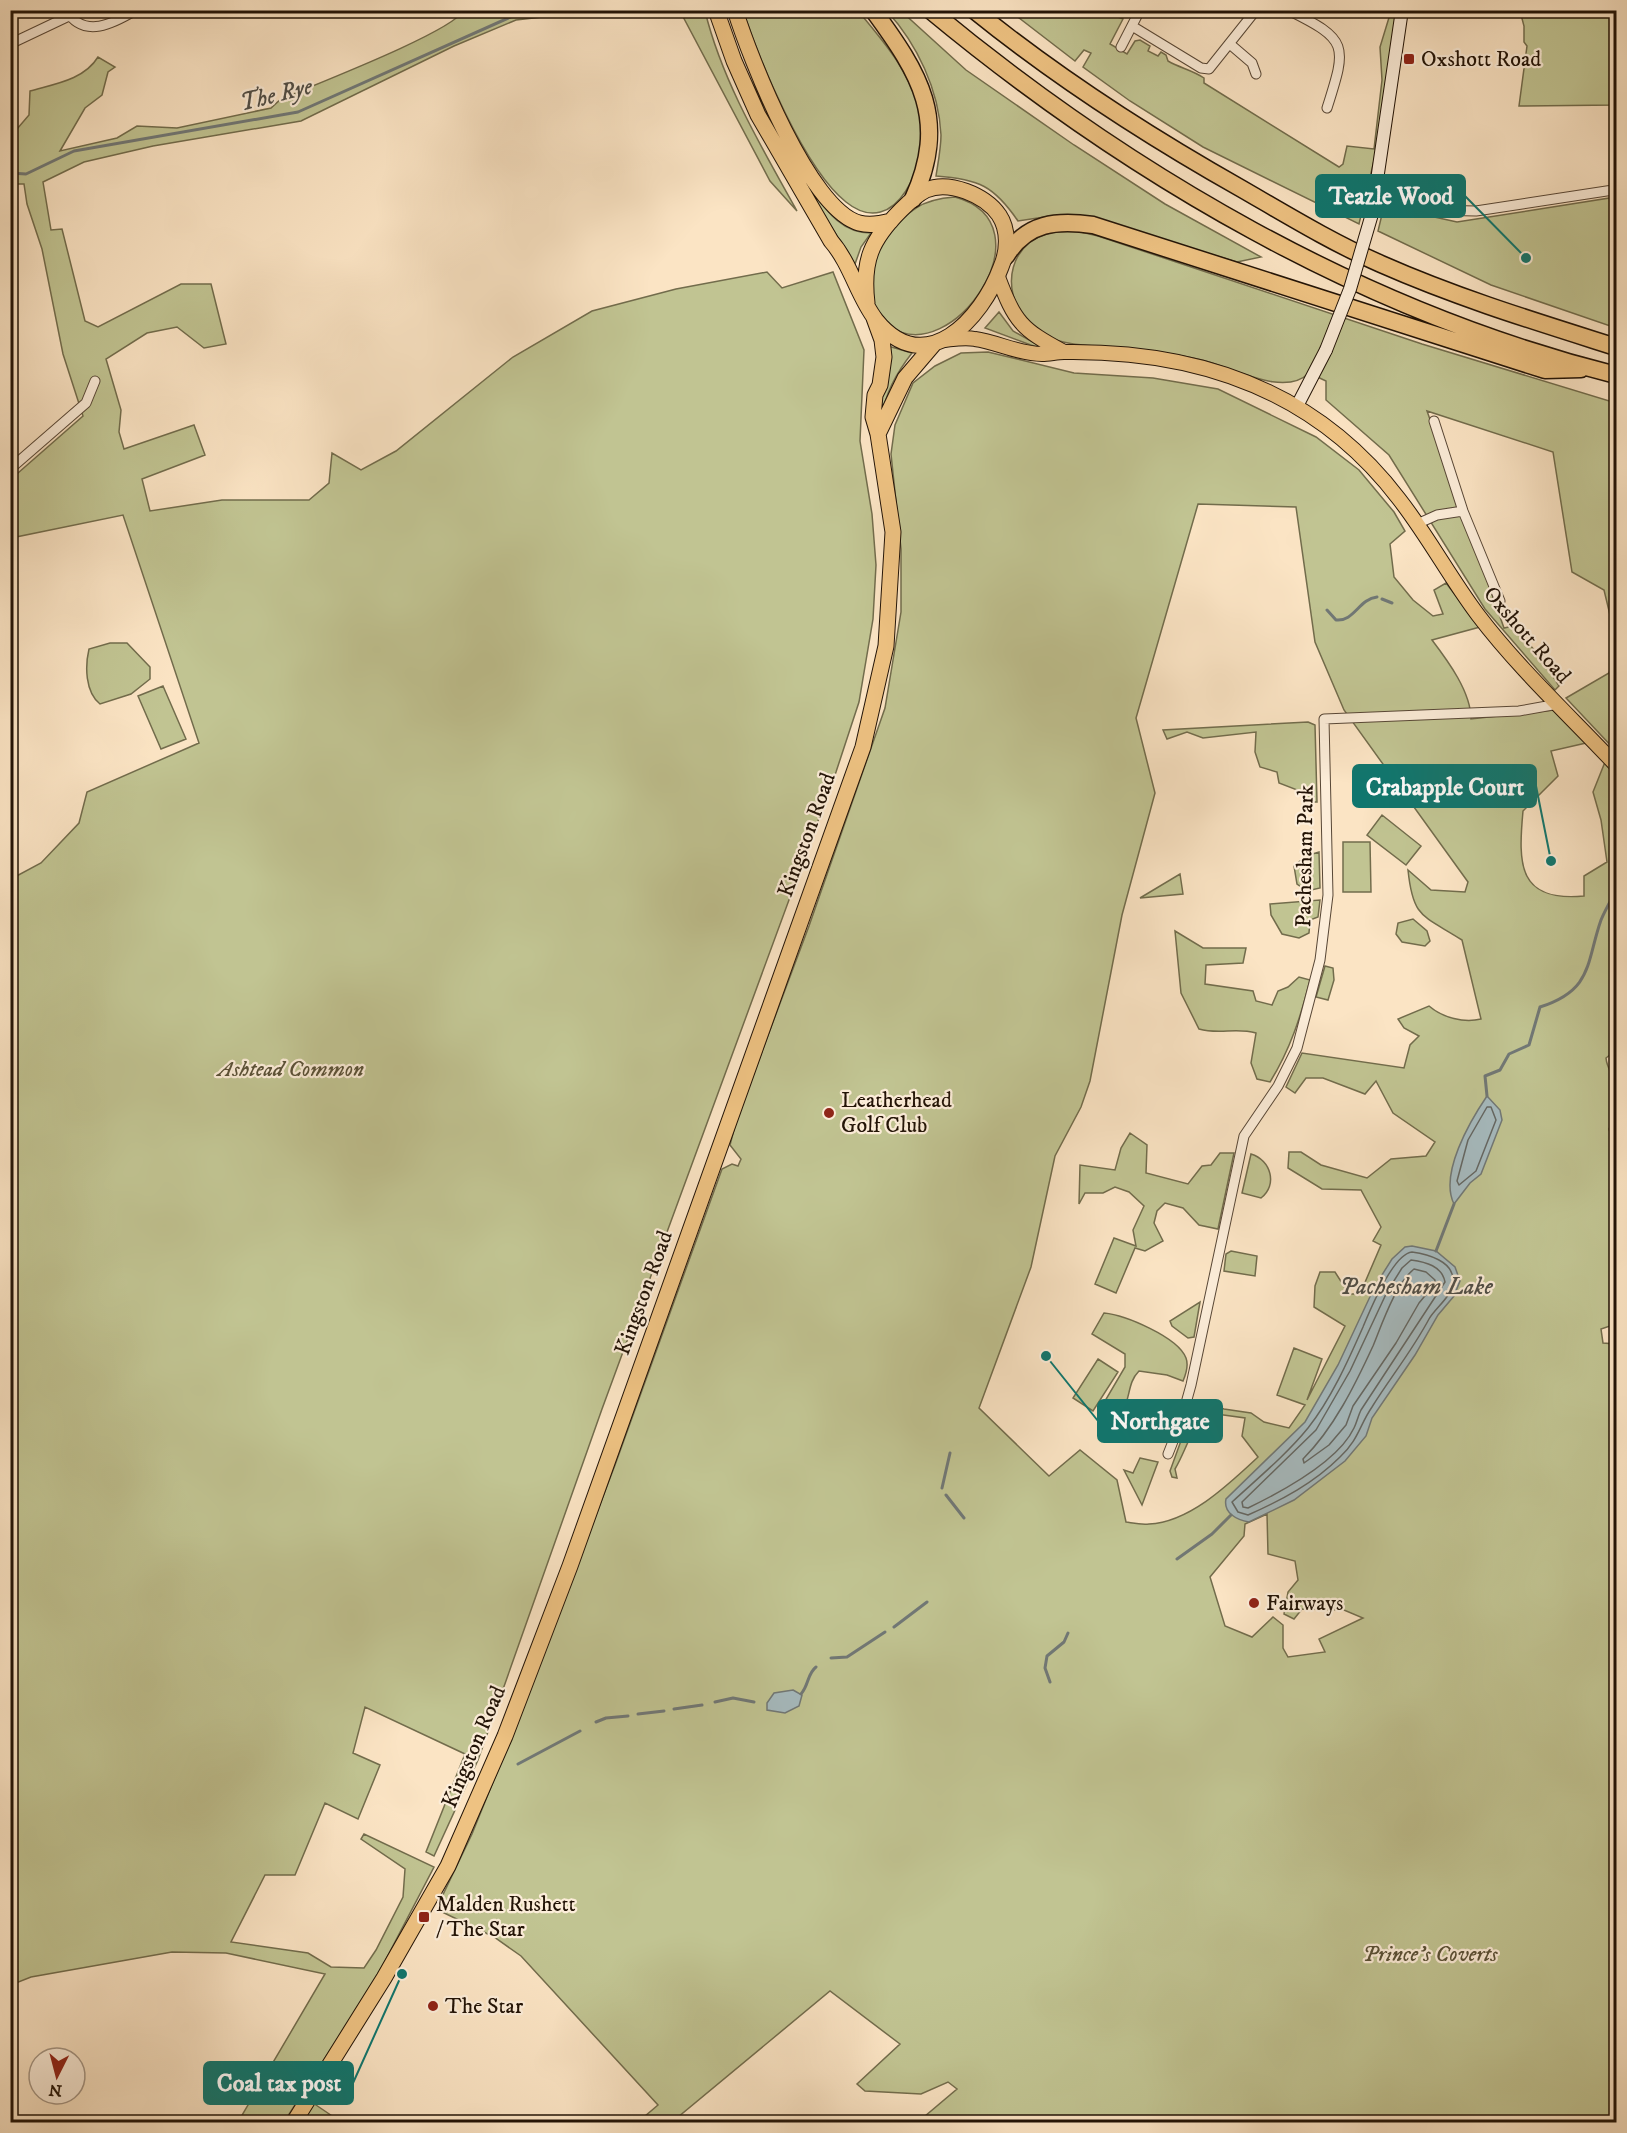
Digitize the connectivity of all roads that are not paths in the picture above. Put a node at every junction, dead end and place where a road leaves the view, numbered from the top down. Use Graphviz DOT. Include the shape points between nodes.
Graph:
graph roads {
  1 [pos="136,10"];
  2 [pos="716,10"];
  3 [pos="735,10"];
  4 [pos="873,10"];
  5 [pos="930,10"];
  6 [pos="974,10"];
  7 [pos="1140,10"];
  8 [pos="1256,10"];
  9 [pos="1288,10"];
  10 [pos="1402,10"];
  11 [pos="68,13"];
  12 [pos="1132,26"];
  13 [pos="10,44"];
  14 [pos="1231,45"];
  15 [pos="1121,47"];
  16 [pos="1256,74"];
  17 [pos="1326,108"];
  18 [pos="1613,190"];
  19 [pos="1376,198"];
  20 [pos="913,199"];
  21 [pos="891,221"];
  22 [pos="831,241"];
  23 [pos="1006,256"];
  24 [pos="998,277"];
  25 [pos="867,303"];
  26 [pos="874,318"];
  27 [pos="939,342"];
  28 [pos="1617,347"];
  29 [pos="1064,352"];
  30 [pos="1593,369"];
  31 [pos="1617,375"];
  32 [pos="95,381"];
  33 [pos="874,395"];
  34 [pos="1297,406"];
  35 [pos="1434,421"];
  36 [pos="878,434"];
  37 [pos="10,469"];
  38 [pos="1463,511"];
  39 [pos="1417,524"];
  40 [pos="1500,601"];
  41 [pos="1558,704"];
  42 [pos="1617,765"];
  43 [pos="1168,1454"];
  44 [pos="294,2122"];
  1 -- 11 [label="street" via="102,27 80,24"];
  2 -- 22 [label="highway" via="758,115"];
  3 -- 21 [label="highway" via="750,57 776,113 821,190 836,209 857,223 875,225"];
  4 -- 20 [label="highway" via="907,57 926,100 930,131 925,173"];
  5 -- 30 [label="highway" via="998,66 1135,161 1283,246 1373,290 1479,332"];
  6 -- 28 [label="highway" via="1014,43 1149,136 1301,223 1380,264 1479,303"];
  7 -- 12 [label="street"];
  8 -- 14 [label="street"];
  9 -- 17 [label="street" via="1326,30 1339,46 1341,66"];
  10 -- 19 [label="main road"];
  11 -- 13 [label="street"];
  12 -- 14 [label="street" via="1205,70"];
  12 -- 15 [label="street"];
  14 -- 16 [label="street" via="1252,63"];
  18 -- 19 [label="street" via="1476,211 1430,210"];
  19 -- 34 [label="main road, bridge" via="1354,280 1326,350"];
  20 -- 21 [label="highway"];
  20 -- 23 [label="highway" via="927,190 943,187 959,189 983,201 998,215 1005,231"];
  21 -- 25 [label="highway" via="872,245 866,266"];
  22 -- 25 [label="highway"];
  22 -- 33 [label="highway" via="871,334 876,358"];
  23 -- 24 [label="highway"];
  23 -- 30 [label="highway" via="1030,230 1064,221 1093,225 1545,370"];
  24 -- 27 [label="highway" via="979,308"];
  24 -- 29 [label="main road, Oxshott Road" via="1011,312 1021,325 1036,338"];
  25 -- 26 [label="highway"];
  26 -- 27 [label="highway" via="897,339 911,345"];
  26 -- 33 [label="highway, Kingston Road" via="884,357 880,385"];
  27 -- 29 [label="main road, Oxshott Road" via="974,338 1040,354"];
  27 -- 36 [label="highway" via="905,378"];
  29 -- 34 [label="main road, Oxshott Road" via="1138,356 1201,365 1253,383"];
  30 -- 31 [label="highway"];
  32 -- 37 [label="street" via="86,403"];
  33 -- 36 [label="highway, Kingston Road" via="873,417"];
  34 -- 39 [label="main road, Oxshott Road" via="1378,472"];
  35 -- 38 [label="street, Oxshott Road"];
  36 -- 44 [label="highway, Kingston Road" via="893,532 891,595 886,646 863,747 570,1566 505,1736 443,1874"];
  38 -- 39 [label="street" via="1437,515"];
  38 -- 40 [label="street, Oxshott Road"];
  39 -- 41 [label="main road, Oxshott Road" via="1478,615"];
  41 -- 42 [label="main road, Oxshott Road"];
  41 -- 43 [label="street, Pachesham Park" via="1519,711 1324,719 1328,895 1320,960 1297,1048 1278,1086 1244,1136 1191,1385"];
}
